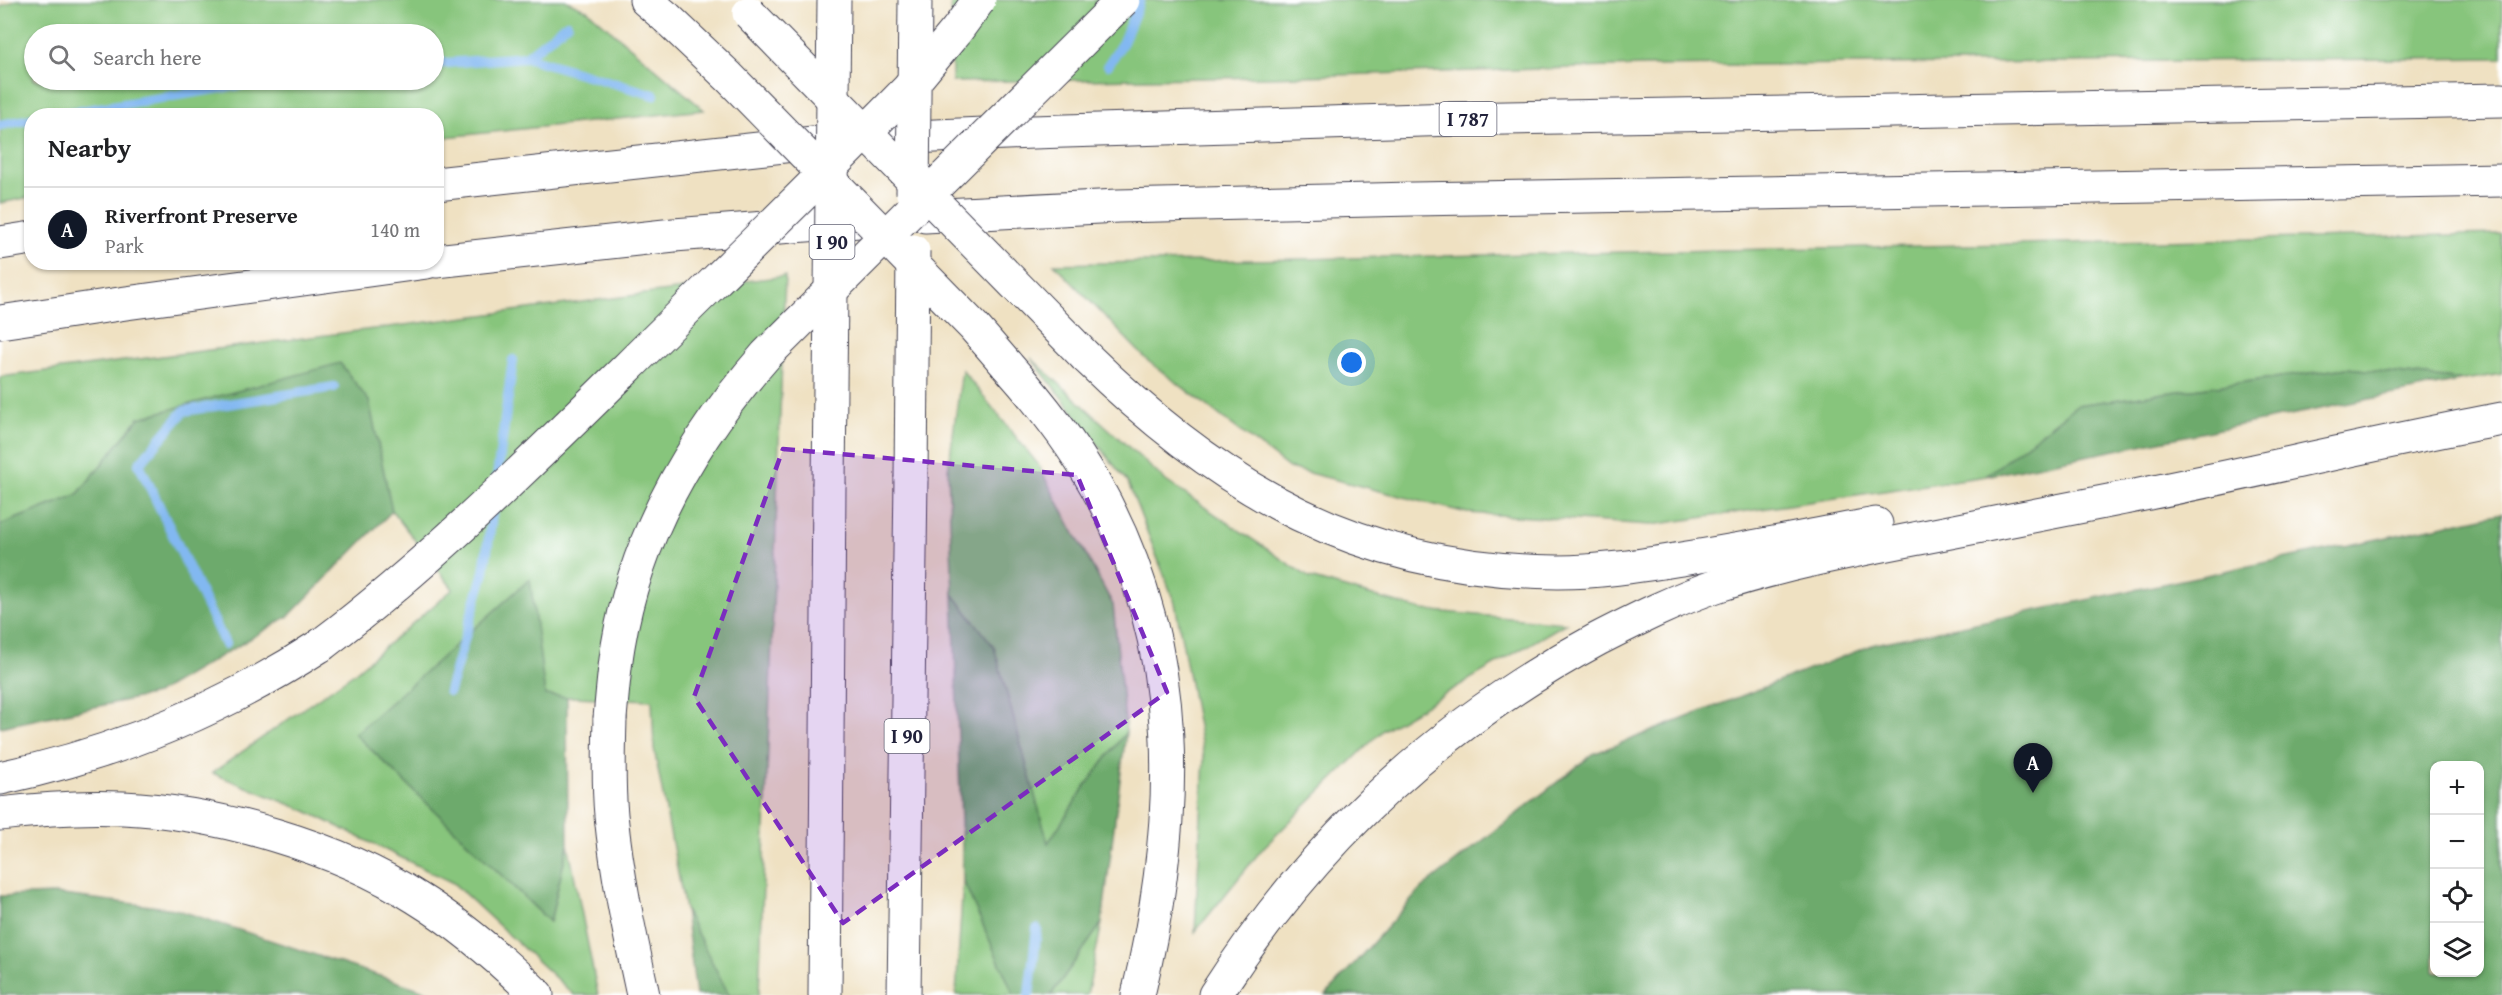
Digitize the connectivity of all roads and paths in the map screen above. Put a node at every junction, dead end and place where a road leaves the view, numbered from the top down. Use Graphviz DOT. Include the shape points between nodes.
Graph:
graph roads {
  1 [pos="834,0"];
  2 [pos="915,0"];
  3 [pos="980,0"];
  4 [pos="1123,0"];
  5 [pos="743,7"];
  6 [pos="657,9"];
  7 [pos="2502,100"];
  8 [pos="2502,180"];
  9 [pos="444,183"];
  10 [pos="24,239"];
  11 [pos="0,243"];
  12 [pos="444,260"];
  13 [pos="369,270"];
  14 [pos="0,322"];
  15 [pos="2502,419"];
  16 [pos="2398,438"];
  17 [pos="0,778"];
  18 [pos="0,814"];
  19 [pos="537,995"];
  20 [pos="643,995"];
  21 [pos="825,995"];
  22 [pos="904,995"];
  23 [pos="1138,995"];
  24 [pos="1215,995"];
  1 -- 21 [label="highway, I 90, bridge"];
  2 -- 22 [label="highway, I 90, bridge"];
  3 -- 17 [label="highway, bridge" via="900,97 572,423 373,605 289,666 197,715 137,740"];
  4 -- 20 [label="highway, bridge" via="766,355 716,417 654,524 638,567 618,645 608,765 626,914"];
  5 -- 16 [label="highway, bridge" via="1136,404 1212,465 1255,492 1348,536 1400,551 1456,564 1558,572 1649,564 2214,461"];
  6 -- 23 [label="highway, bridge" via="777,126 1006,363 1055,423 1096,486 1146,607 1168,729 1167,813 1158,891"];
  7 -- 9 [label="highway, I 787" via="1466,119 1022,132 840,140"];
  8 -- 12 [label="highway" via="1118,206 674,235"];
  10 -- 11 [label="highway"];
  13 -- 14 [label="highway"];
  15 -- 16 [label="highway"];
  16 -- 24 [label="highway" via="2226,479 1816,559 1716,586 1665,607 1528,680 1402,774 1302,874"];
  18 -- 19 [label="highway" via="68,808 174,813 261,832 322,851 416,896 502,961"];
}
